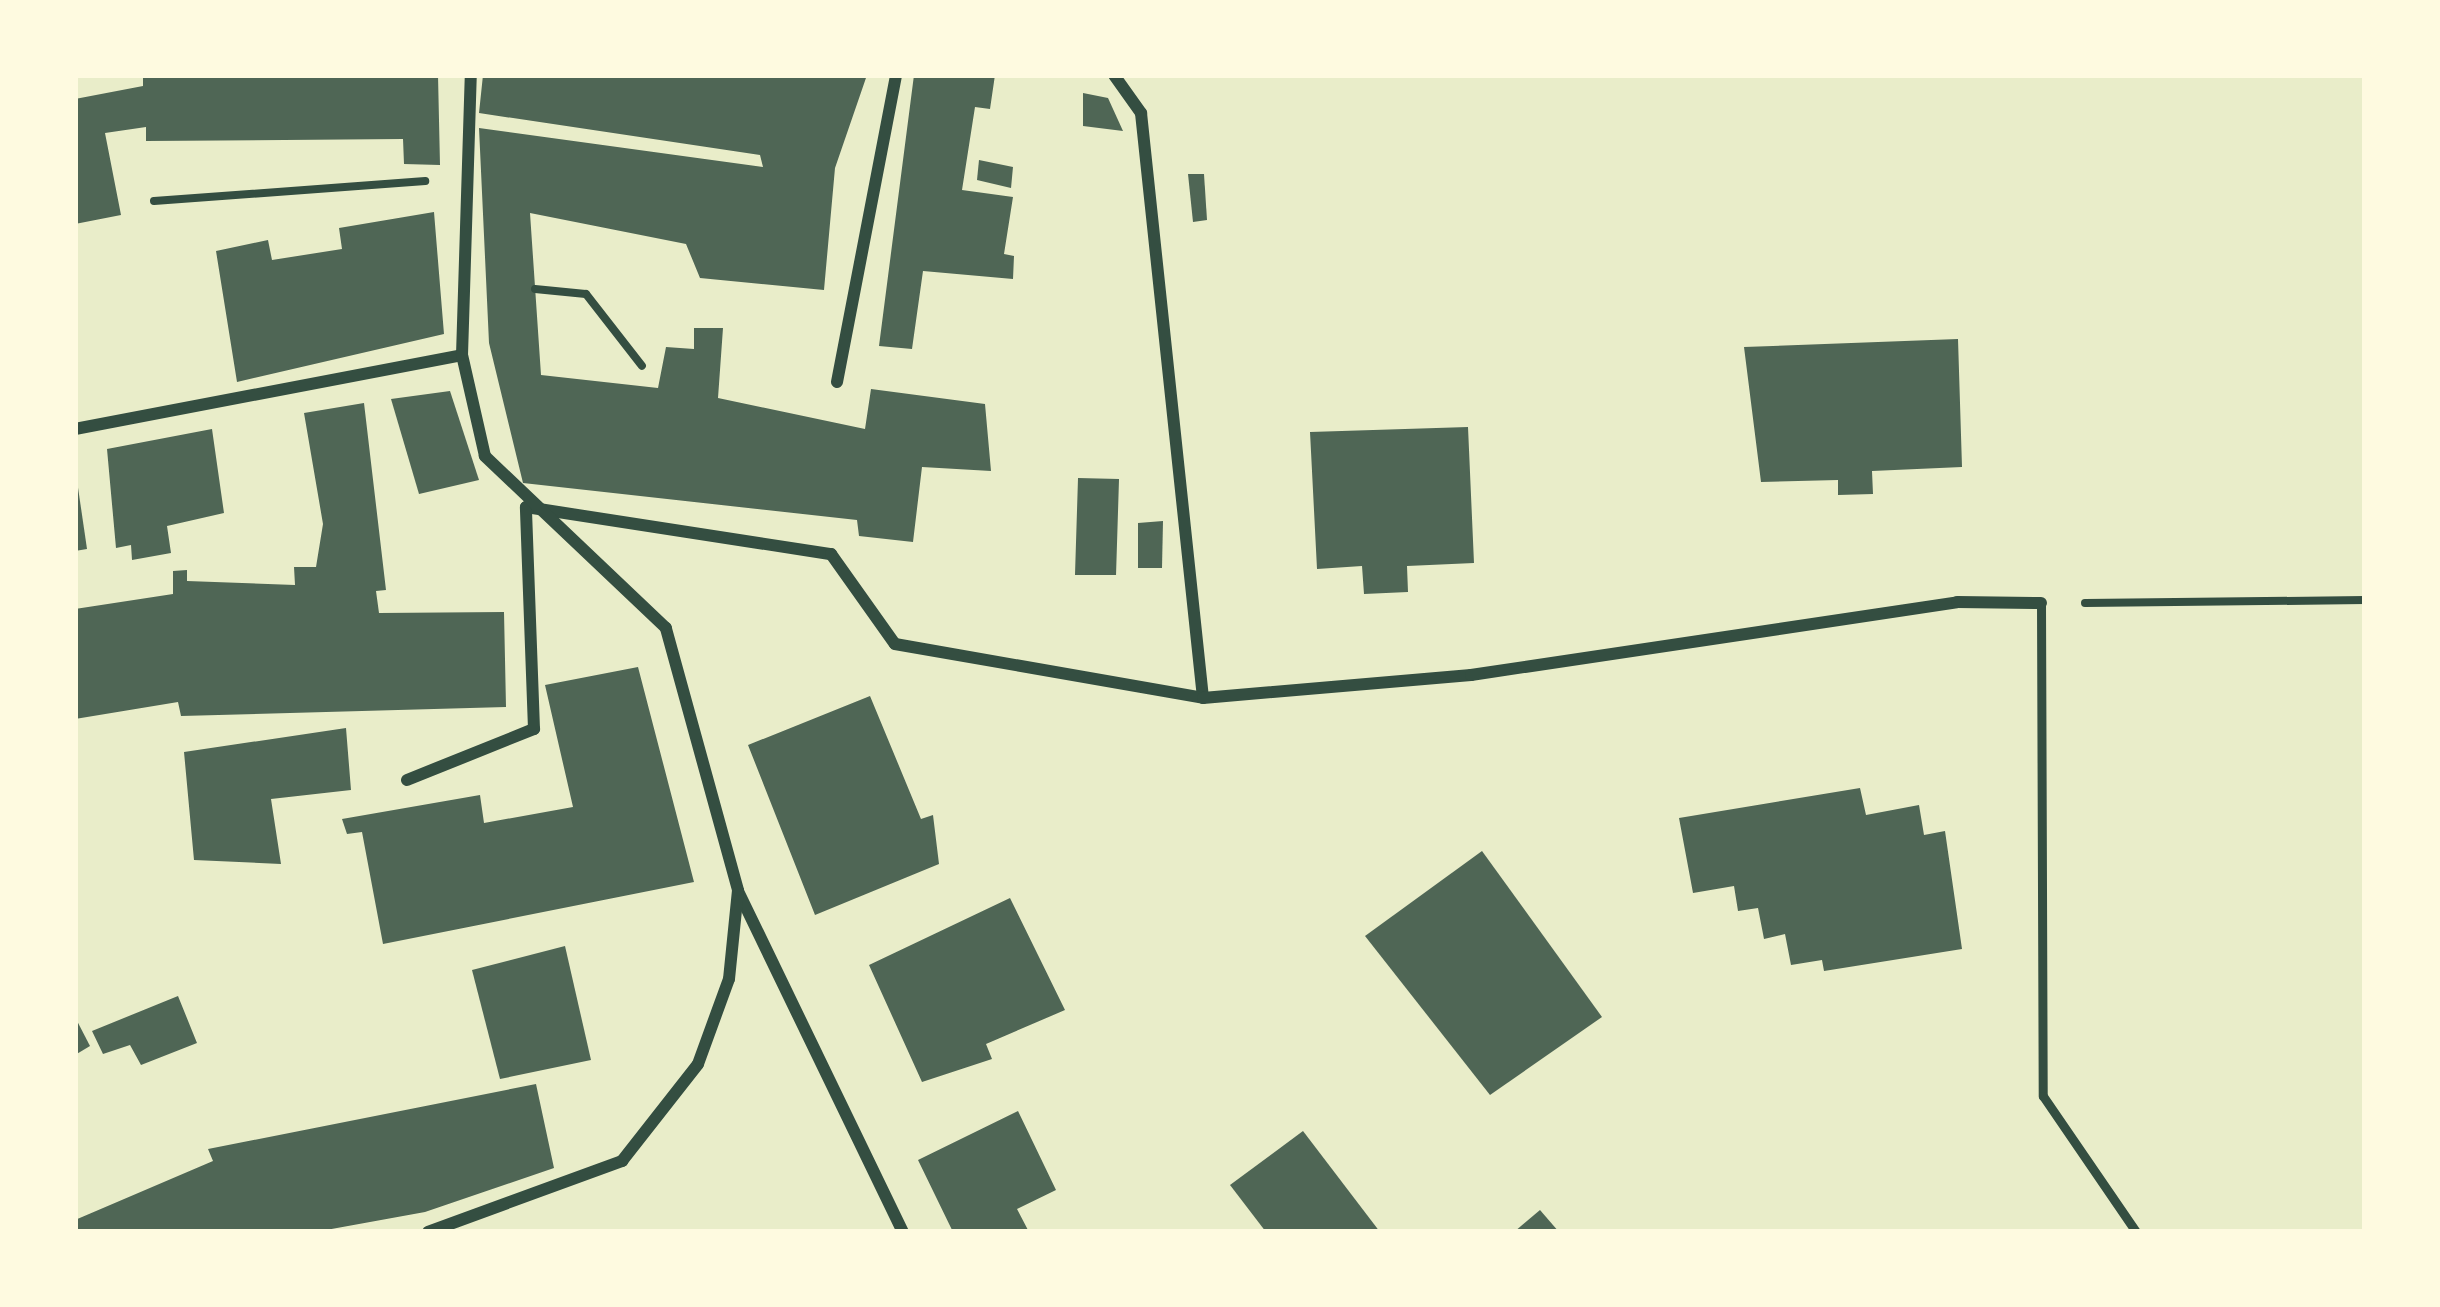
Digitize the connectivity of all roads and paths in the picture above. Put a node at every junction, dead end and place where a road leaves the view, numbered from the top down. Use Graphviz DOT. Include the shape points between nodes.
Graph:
graph roads {
  1 [pos="471,75"];
  2 [pos="896,75"];
  3 [pos="1114,75"];
  4 [pos="462,178"];
  5 [pos="154,201"];
  6 [pos="535,289"];
  7 [pos="462,355"];
  8 [pos="642,366"];
  9 [pos="837,382"];
  10 [pos="75,429"];
  11 [pos="526,507"];
  12 [pos="2365,600"];
  13 [pos="2041,603"];
  14 [pos="1203,698"];
  15 [pos="407,780"];
  16 [pos="738,890"];
  17 [pos="428,1232"];
  18 [pos="903,1232"];
  19 [pos="2136,1232"];
  1 -- 4 [label="street"];
  2 -- 9 [label="street"];
  3 -- 14 [label="street" via="1141,113"];
  4 -- 5 [label="path"];
  4 -- 7 [label="street"];
  6 -- 8 [label="path" via="586,294"];
  7 -- 10 [label="street"];
  7 -- 11 [label="street" via="485,457"];
  11 -- 14 [label="street" via="831,554 895,644"];
  11 -- 15 [label="street" via="534,729"];
  11 -- 16 [label="street" via="666,628"];
  12 -- 13 [label="path"];
  13 -- 14 [label="street" via="1958,602 1471,675"];
  13 -- 19 [label="lane" via="2043,1096"];
  16 -- 17 [label="street" via="729,979 698,1064 622,1161"];
  16 -- 18 [label="street"];
}
